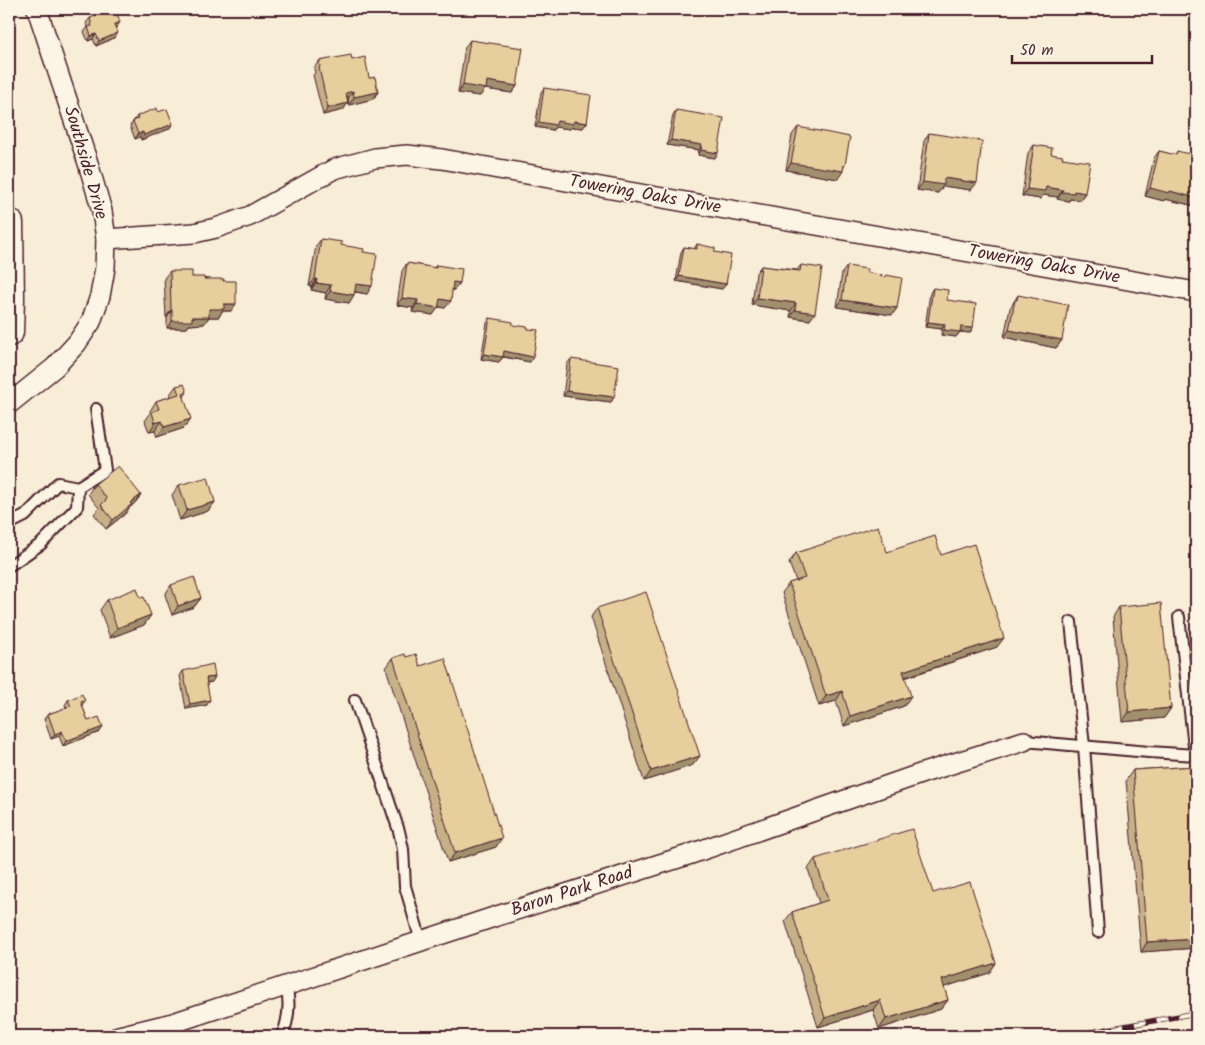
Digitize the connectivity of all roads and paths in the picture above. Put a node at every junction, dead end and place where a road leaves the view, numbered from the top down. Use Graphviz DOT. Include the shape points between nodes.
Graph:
graph roads {
  1 [pos="37,9"];
  2 [pos="9,223"];
  3 [pos="106,239"];
  4 [pos="1196,292"];
  5 [pos="9,332"];
  6 [pos="9,404"];
  7 [pos="96,409"];
  8 [pos="78,487"];
  9 [pos="9,524"];
  10 [pos="9,566"];
  11 [pos="1179,617"];
  12 [pos="1071,622"];
  13 [pos="355,700"];
  14 [pos="1024,741"];
  15 [pos="1084,746"];
  16 [pos="1196,755"];
  17 [pos="1098,932"];
  18 [pos="421,941"];
  19 [pos="286,986"];
  20 [pos="118,1036"];
  21 [pos="282,1036"];
  1 -- 3 [label="street, Southside Drive" via="88,163 102,211"];
  2 -- 5 [label="main road"];
  3 -- 4 [label="street, Towering Oaks Drive" via="194,233 216,228 250,216 334,168 375,158 407,155"];
  3 -- 6 [label="street, Southside Drive" via="105,268 92,322 55,367"];
  7 -- 8 [label="lane" via="105,470"];
  8 -- 9 [label="lane" via="58,483 25,516"];
  8 -- 10 [label="lane" via="77,507 41,544"];
  11 -- 16 [label="lane"];
  12 -- 15 [label="lane"];
  13 -- 18 [label="lane" via="403,849 405,886"];
  14 -- 15 [label="lane"];
  14 -- 18 [label="street, Baron Park Road" via="688,856"];
  15 -- 16 [label="lane"];
  15 -- 17 [label="lane"];
  18 -- 19 [label="street, Baron Park Road"];
  19 -- 20 [label="street, Baron Park Road" via="173,1023"];
  19 -- 21 [label="lane" via="289,1014"];
}
